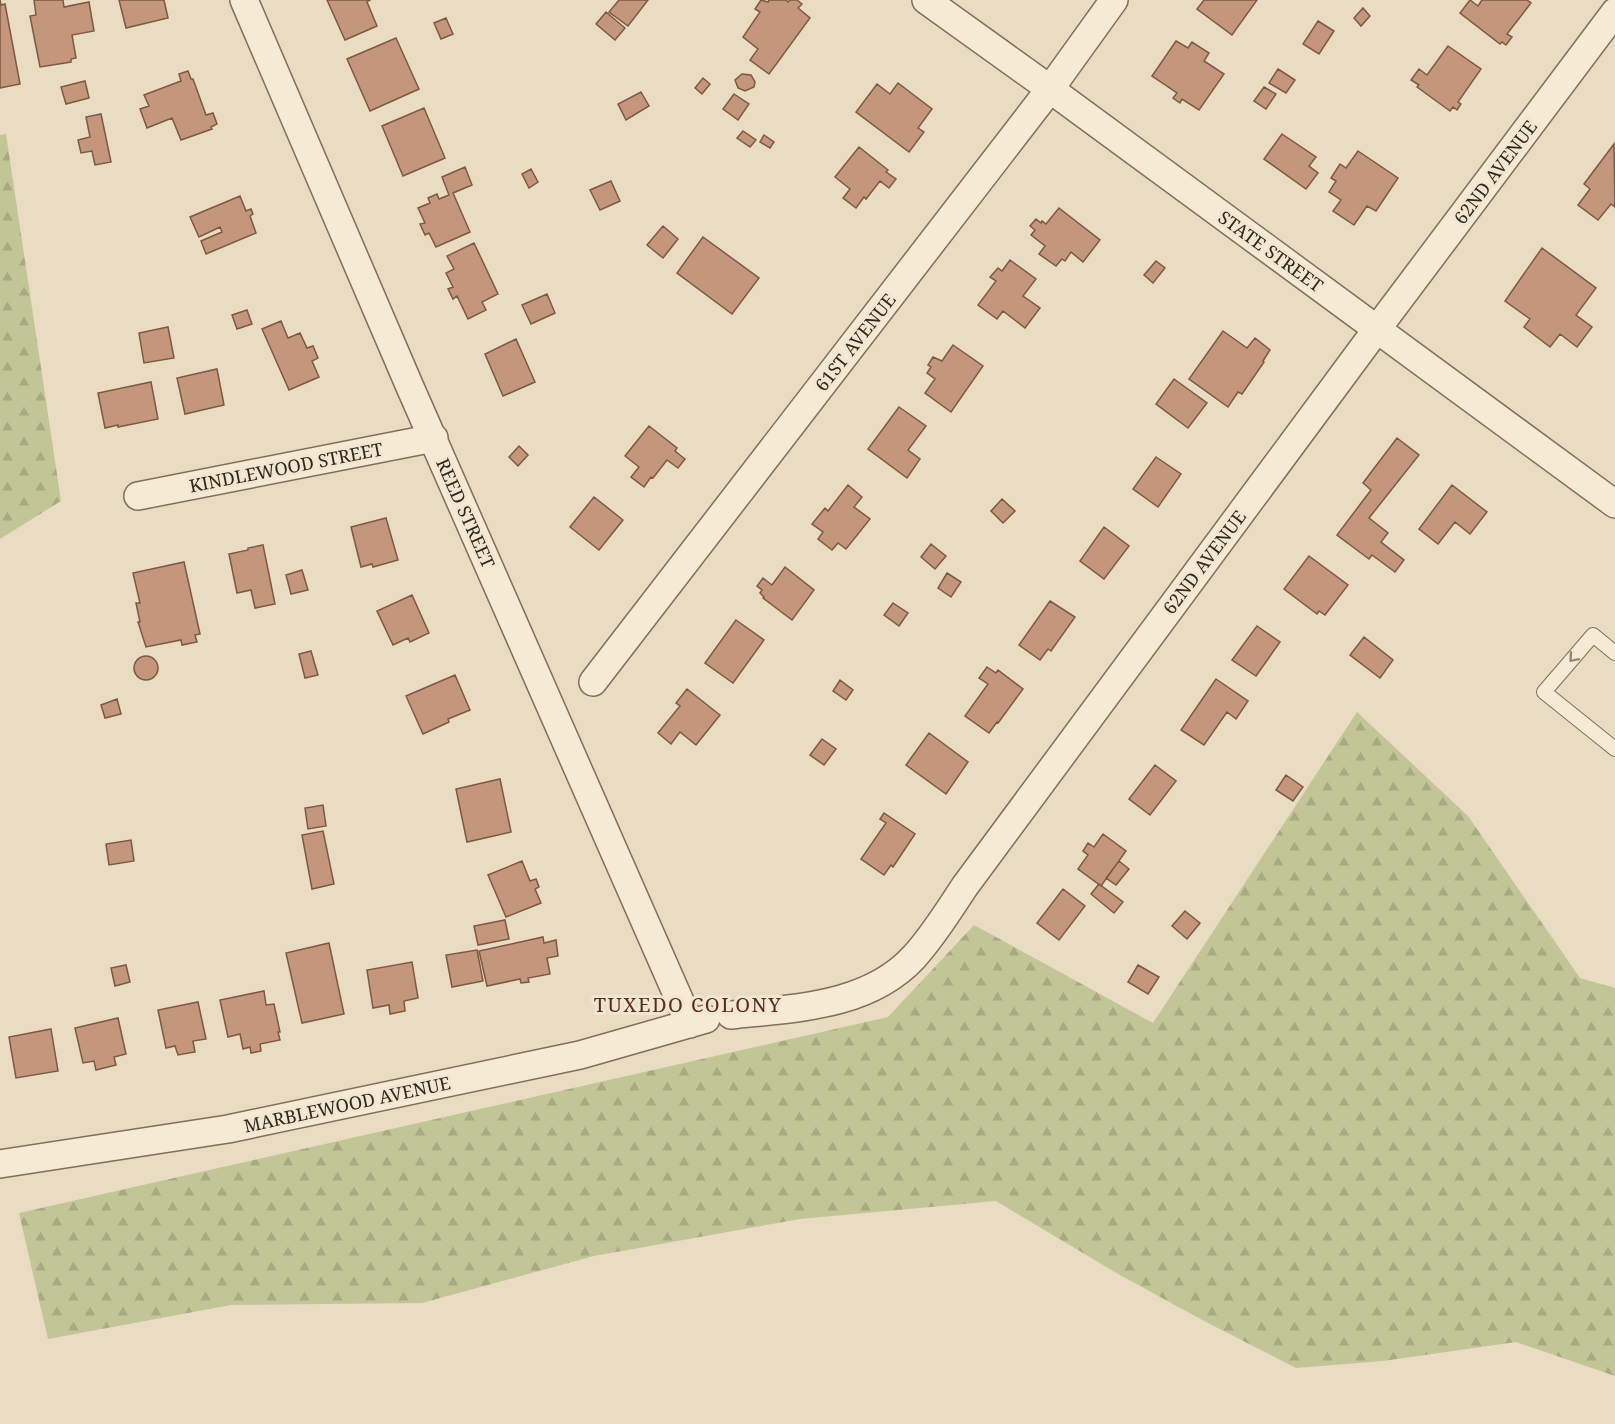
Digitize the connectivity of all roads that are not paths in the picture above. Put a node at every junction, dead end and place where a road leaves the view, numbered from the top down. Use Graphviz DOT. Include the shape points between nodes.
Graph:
graph roads {
  1 [pos="244,0"];
  2 [pos="926,0"];
  3 [pos="1114,0"];
  4 [pos="1615,12"];
  5 [pos="1050,89"];
  6 [pos="1377,329"];
  7 [pos="434,438"];
  8 [pos="138,496"];
  9 [pos="1615,504"];
  10 [pos="1615,653"];
  11 [pos="593,682"];
  12 [pos="1615,749"];
  13 [pos="709,1020"];
  14 [pos="0,1164"];
  1 -- 7 [label="street, REED STREET"];
  2 -- 5 [label="street, STATE STREET"];
  3 -- 5 [label="street, 61ST AVENUE"];
  4 -- 6 [label="street, 62ND AVENUE"];
  5 -- 6 [label="street, STATE STREET"];
  5 -- 11 [label="street, 61ST AVENUE"];
  6 -- 9 [label="street, STATE STREET"];
  6 -- 13 [label="street, 62ND AVENUE" via="914,957 899,972 842,999"];
  7 -- 8 [label="street, KINDLEWOOD STREET"];
  7 -- 13 [label="street, REED STREET"];
  10 -- 12 [label="lane, one-way" via="1593,635 1544,692"];
  13 -- 14 [label="street, MARBLEWOOD AVENUE" via="580,1055 228,1129"];
}
